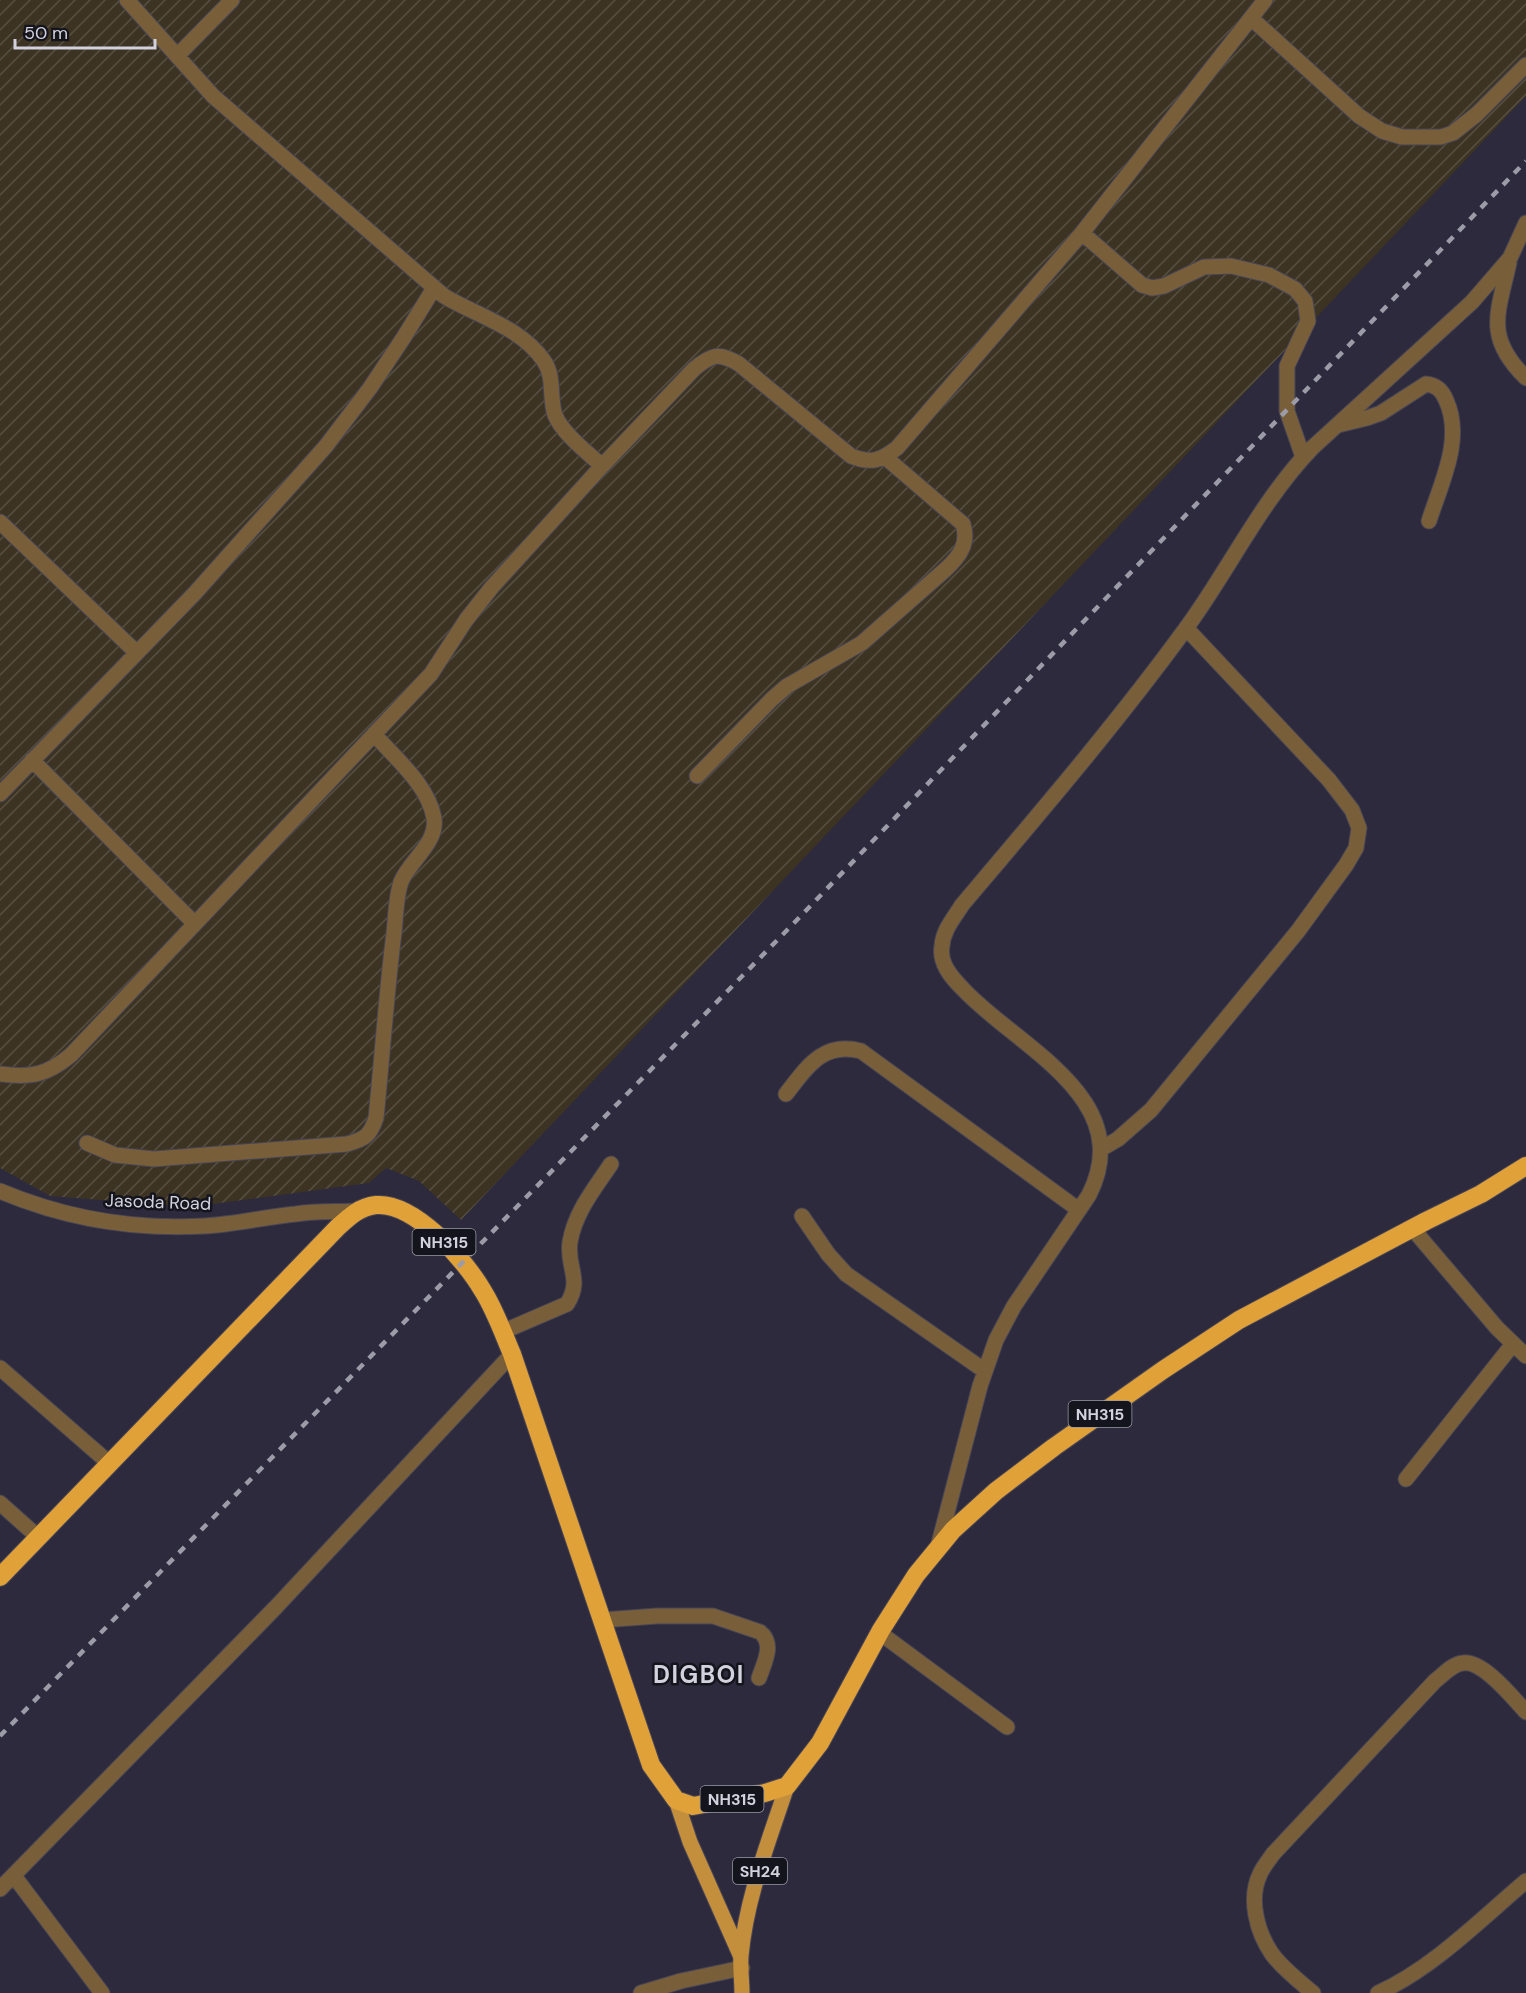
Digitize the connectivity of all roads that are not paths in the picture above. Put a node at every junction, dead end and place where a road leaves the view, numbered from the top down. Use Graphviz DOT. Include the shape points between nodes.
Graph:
graph roads {
  1 [pos="127,0"];
  2 [pos="232,0"];
  3 [pos="1265,0"];
  4 [pos="1251,18"];
  5 [pos="177,56"];
  6 [pos="1526,64"];
  7 [pos="1526,223"];
  8 [pos="1082,233"];
  9 [pos="1510,258"];
  10 [pos="434,288"];
  11 [pos="1526,378"];
  12 [pos="1335,426"];
  13 [pos="885,457"];
  14 [pos="1303,457"];
  15 [pos="602,466"];
  16 [pos="1429,521"];
  17 [pos="0,522"];
  18 [pos="1186,628"];
  19 [pos="136,652"];
  20 [pos="374,734"];
  21 [pos="32,760"];
  22 [pos="697,776"];
  23 [pos="0,794"];
  24 [pos="195,924"];
  25 [pos="0,1074"];
  26 [pos="786,1094"];
  27 [pos="87,1143"];
  28 [pos="1101,1149"];
  29 [pos="611,1164"];
  30 [pos="1526,1166"];
  31 [pos="0,1191"];
  32 [pos="1079,1210"];
  33 [pos="355,1211"];
  34 [pos="802,1216"];
  35 [pos="1412,1228"];
  36 [pos="502,1332"];
  37 [pos="1513,1344"];
  38 [pos="512,1354"];
  39 [pos="1526,1356"];
  40 [pos="0,1368"];
  41 [pos="985,1371"];
  42 [pos="109,1463"];
  43 [pos="1406,1479"];
  44 [pos="0,1503"];
  45 [pos="38,1538"];
  46 [pos="937,1550"];
  47 [pos="0,1577"];
  48 [pos="602,1620"];
  49 [pos="880,1633"];
  50 [pos="759,1678"];
  51 [pos="1526,1712"];
  52 [pos="1007,1726"];
  53 [pos="787,1786"];
  54 [pos="676,1800"];
  55 [pos="14,1876"];
  56 [pos="1526,1881"];
  57 [pos="0,1889"];
  58 [pos="741,1963"];
  59 [pos="102,1993"];
  60 [pos="641,1993"];
  61 [pos="742,1993"];
  62 [pos="1313,1993"];
  63 [pos="1378,1993"];
  1 -- 5 [label="street"];
  2 -- 5 [label="street"];
  3 -- 4 [label="street"];
  4 -- 6 [label="street" via="1359,116 1382,131 1402,137 1453,134"];
  4 -- 8 [label="street"];
  5 -- 10 [label="street" via="213,96"];
  7 -- 9 [label="street"];
  8 -- 13 [label="street" via="905,439"];
  8 -- 14 [label="street" via="1142,285 1152,288 1204,267 1231,266 1269,275 1295,290 1305,301 1308,321 1287,366 1287,411"];
  9 -- 11 [label="street" via="1497,331 1503,350"];
  9 -- 12 [label="street" via="1472,302"];
  10 -- 15 [label="street" via="518,336 536,351 546,363 560,425"];
  10 -- 19 [label="street" via="370,388 326,446"];
  12 -- 14 [label="street"];
  12 -- 16 [label="street" via="1381,413 1426,384 1439,389 1451,412 1454,429 1452,448"];
  13 -- 15 [label="street" via="866,462 851,456 739,364 718,355 706,358 694,369"];
  13 -- 22 [label="street" via="963,524 966,536 959,554 862,643 787,686"];
  14 -- 18 [label="street"];
  15 -- 20 [label="street" via="492,587 431,674"];
  17 -- 19 [label="street"];
  18 -- 28 [label="street" via="1117,720 962,905 941,946 944,965 974,1001 1062,1073 1083,1098 1097,1122"];
  18 -- 28 [label="street" via="1329,780 1352,810 1359,828 1356,848 1298,931 1151,1110 1119,1139"];
  19 -- 21 [label="street"];
  20 -- 24 [label="street"];
  20 -- 27 [label="street" via="424,791 435,822 423,851 401,882 372,1131 347,1144 154,1159 115,1155"];
  21 -- 23 [label="street"];
  21 -- 24 [label="street"];
  24 -- 25 [label="street" via="56,1067 18,1077"];
  26 -- 32 [label="street" via="812,1062 824,1054 838,1048 861,1051"];
  28 -- 32 [label="street" via="1098,1176"];
  29 -- 36 [label="street" via="574,1224 569,1243 575,1285 567,1304"];
  30 -- 35 [label="highway, NH315" via="1482,1194"];
  31 -- 33 [label="street, Jasoda Road" via="34,1205 100,1221 157,1225 205,1226 299,1213"];
  32 -- 41 [label="street" via="1014,1306"];
  33 -- 36 [label="highway, NH315" via="376,1205 394,1208 428,1228 463,1262 483,1291"];
  33 -- 42 [label="highway"];
  34 -- 41 [label="street" via="846,1274"];
  35 -- 37 [label="street"];
  35 -- 46 [label="highway, NH315" via="1239,1320 1163,1370 996,1491"];
  36 -- 38 [label="highway, NH315"];
  37 -- 39 [label="street"];
  37 -- 43 [label="street"];
  38 -- 48 [label="highway, NH315"];
  38 -- 55 [label="street" via="276,1607"];
  40 -- 42 [label="street"];
  41 -- 46 [label="street"];
  42 -- 45 [label="highway"];
  44 -- 45 [label="street"];
  45 -- 47 [label="highway"];
  46 -- 49 [label="highway, NH315" via="916,1575"];
  48 -- 50 [label="street" via="713,1616 760,1632 768,1643"];
  48 -- 54 [label="highway, NH315" via="651,1765"];
  49 -- 52 [label="street"];
  49 -- 53 [label="highway, NH315" via="820,1743"];
  51 -- 62 [label="street" via="1476,1665 1463,1663 1451,1668 1273,1854 1254,1893 1259,1929 1272,1954"];
  53 -- 54 [label="highway, NH315" via="693,1806"];
  53 -- 58 [label="main road, SH24" via="754,1888"];
  54 -- 58 [label="main road, SH24"];
  55 -- 57 [label="street"];
  55 -- 59 [label="street"];
  56 -- 63 [label="street" via="1433,1959"];
  58 -- 60 [label="street"];
  58 -- 61 [label="main road, SH24"];
}
